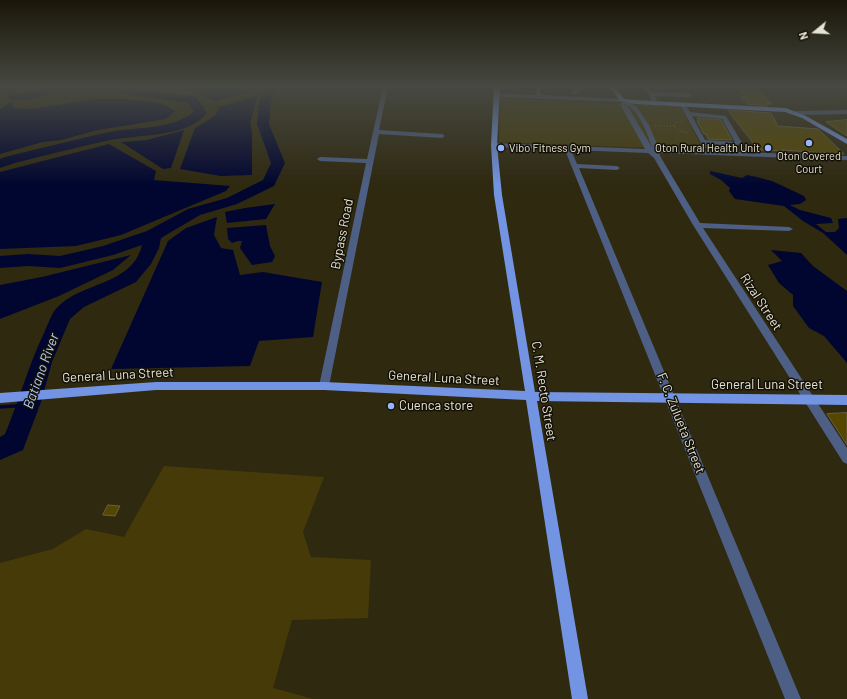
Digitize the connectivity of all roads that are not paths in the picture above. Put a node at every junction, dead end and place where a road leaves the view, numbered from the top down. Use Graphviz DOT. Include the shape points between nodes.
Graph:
graph roads {
  1 [pos="378,120"];
  2 [pos="495,120"];
  3 [pos="632,120"];
  4 [pos="642,120"];
  5 [pos="691,120"];
  6 [pos="727,120"];
  7 [pos="808,120"];
  8 [pos="375,132"];
  9 [pos="442,136"];
  10 [pos="703,142"];
  11 [pos="847,142"];
  12 [pos="494,145"];
  13 [pos="567,148"];
  14 [pos="649,150"];
  15 [pos="710,153"];
  16 [pos="657,154"];
  17 [pos="847,158"];
  18 [pos="320,159"];
  19 [pos="370,161"];
  20 [pos="574,166"];
  21 [pos="617,168"];
  22 [pos="697,225"];
  23 [pos="789,229"];
  24 [pos="324,386"];
  25 [pos="531,396"];
  26 [pos="0,398"];
  27 [pos="671,398"];
  28 [pos="808,399"];
  29 [pos="847,400"];
  30 [pos="847,458"];
  31 [pos="580,699"];
  32 [pos="793,699"];
  1 -- 8 [label="street, Bypass Road"];
  2 -- 12 [label="main road, C. M. Recto Street"];
  3 -- 14 [label="street, Rizal Street"];
  4 -- 16 [label="street, Rizal Street"];
  5 -- 10 [label="street"];
  6 -- 10 [label="street" via="739,143"];
  7 -- 11 [label="main road"];
  8 -- 9 [label="street"];
  8 -- 19 [label="street, Bypass Road"];
  10 -- 15 [label="street"];
  12 -- 13 [label="street"];
  12 -- 25 [label="main road, C. M. Recto Street" via="498,195"];
  13 -- 14 [label="street"];
  13 -- 20 [label="street, F. C. Zulueta Street"];
  14 -- 16 [label="street"];
  15 -- 16 [label="street"];
  15 -- 17 [label="street"];
  16 -- 22 [label="street, Rizal Street"];
  18 -- 19 [label="street"];
  19 -- 24 [label="street, Bypass Road"];
  20 -- 21 [label="street"];
  20 -- 27 [label="street, F. C. Zulueta Street"];
  22 -- 23 [label="street"];
  22 -- 28 [label="street, Rizal Street"];
  24 -- 25 [label="main road, General Luna Street"];
  24 -- 26 [label="main road, General Luna Street" via="156,386"];
  25 -- 27 [label="main road, General Luna Street"];
  25 -- 31 [label="main road, C. M. Recto Street"];
  27 -- 28 [label="main road, General Luna Street"];
  27 -- 32 [label="street, F. C. Zulueta Street"];
  28 -- 29 [label="main road, General Luna Street"];
  28 -- 30 [label="street, Rizal Street"];
}
